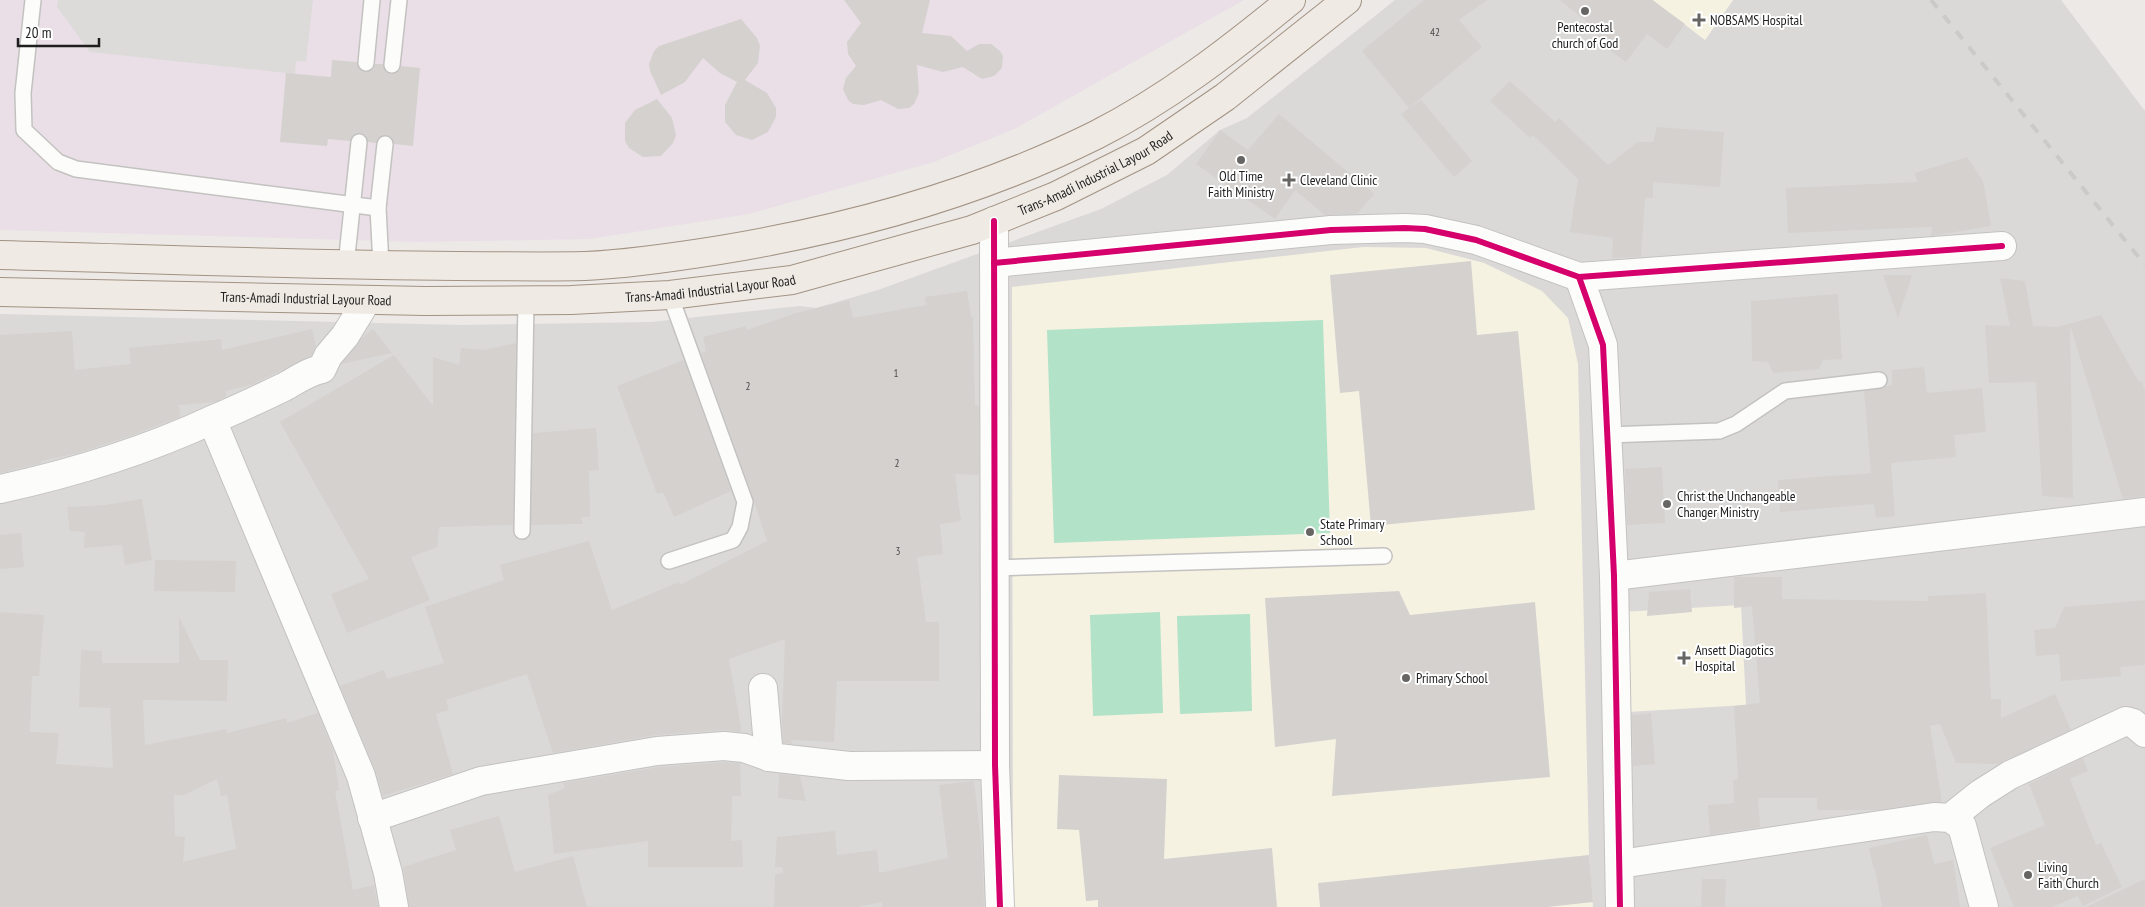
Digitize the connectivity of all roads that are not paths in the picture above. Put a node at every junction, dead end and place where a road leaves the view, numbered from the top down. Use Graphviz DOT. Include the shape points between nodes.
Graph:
graph roads {
  1 [pos="33,0"];
  2 [pos="372,0"];
  3 [pos="399,0"];
  4 [pos="1291,0"];
  5 [pos="1347,0"];
  6 [pos="366,63"];
  7 [pos="392,65"];
  8 [pos="359,142"];
  9 [pos="385,144"];
  10 [pos="353,205"];
  11 [pos="378,208"];
  12 [pos="994,221"];
  13 [pos="2002,246"];
  14 [pos="0,255"];
  15 [pos="994,263"];
  16 [pos="346,265"];
  17 [pos="381,265"];
  18 [pos="1579,277"];
  19 [pos="0,292"];
  20 [pos="670,295"];
  21 [pos="367,300"];
  22 [pos="526,301"];
  23 [pos="1879,380"];
  24 [pos="212,420"];
  25 [pos="1607,435"];
  26 [pos="0,490"];
  27 [pos="2145,512"];
  28 [pos="522,531"];
  29 [pos="1384,556"];
  30 [pos="669,561"];
  31 [pos="994,568"];
  32 [pos="1614,576"];
  33 [pos="763,688"];
  34 [pos="2145,733"];
  35 [pos="769,757"];
  36 [pos="995,765"];
  37 [pos="372,818"];
  38 [pos="1950,818"];
  39 [pos="1620,864"];
  40 [pos="394,907"];
  41 [pos="1000,907"];
  42 [pos="1620,907"];
  43 [pos="1984,907"];
  1 -- 10 [label="lane" via="23,93 24,130 58,162 76,169"];
  2 -- 6 [label="lane"];
  3 -- 7 [label="lane"];
  4 -- 17 [label="main road" via="1218,59 1162,98 1105,130 1030,165 942,197 845,225 766,243 684,256 587,266"];
  5 -- 12 [label="main road, Trans-Amadi Industrial Layour Road" via="1225,97 1146,151 1056,196"];
  8 -- 10 [label="lane"];
  9 -- 11 [label="lane"];
  10 -- 11 [label="lane"];
  10 -- 16 [label="lane"];
  11 -- 17 [label="lane"];
  12 -- 15 [label="street"];
  12 -- 20 [label="main road, Trans-Amadi Industrial Layour Road" via="792,280"];
  13 -- 18 [label="street"];
  14 -- 16 [label="main road"];
  15 -- 18 [label="street" via="1331,230 1405,228 1476,240"];
  15 -- 31 [label="street"];
  16 -- 17 [label="main road"];
  18 -- 25 [label="street" via="1603,345"];
  19 -- 21 [label="main road, Trans-Amadi Industrial Layour Road"];
  20 -- 22 [label="main road, Trans-Amadi Industrial Layour Road"];
  20 -- 30 [label="lane" via="745,502 740,527 733,540"];
  21 -- 22 [label="main road, Trans-Amadi Industrial Layour Road"];
  21 -- 24 [label="street" via="322,369 310,371 286,386"];
  22 -- 28 [label="lane"];
  23 -- 25 [label="lane" via="1785,391 1736,424 1719,431"];
  24 -- 26 [label="street" via="116,459"];
  24 -- 37 [label="street" via="360,776"];
  25 -- 32 [label="street"];
  27 -- 32 [label="street"];
  29 -- 31 [label="lane"];
  31 -- 36 [label="street"];
  32 -- 39 [label="street"];
  33 -- 35 [label="street"];
  34 -- 38 [label="street" via="2126,721 2010,775"];
  35 -- 36 [label="street" via="849,766"];
  35 -- 37 [label="street" via="744,748 724,746 657,751 481,781"];
  36 -- 41 [label="street"];
  37 -- 40 [label="street"];
  38 -- 39 [label="street" via="1934,817"];
  38 -- 43 [label="street" via="1962,826"];
  39 -- 42 [label="street"];
}
